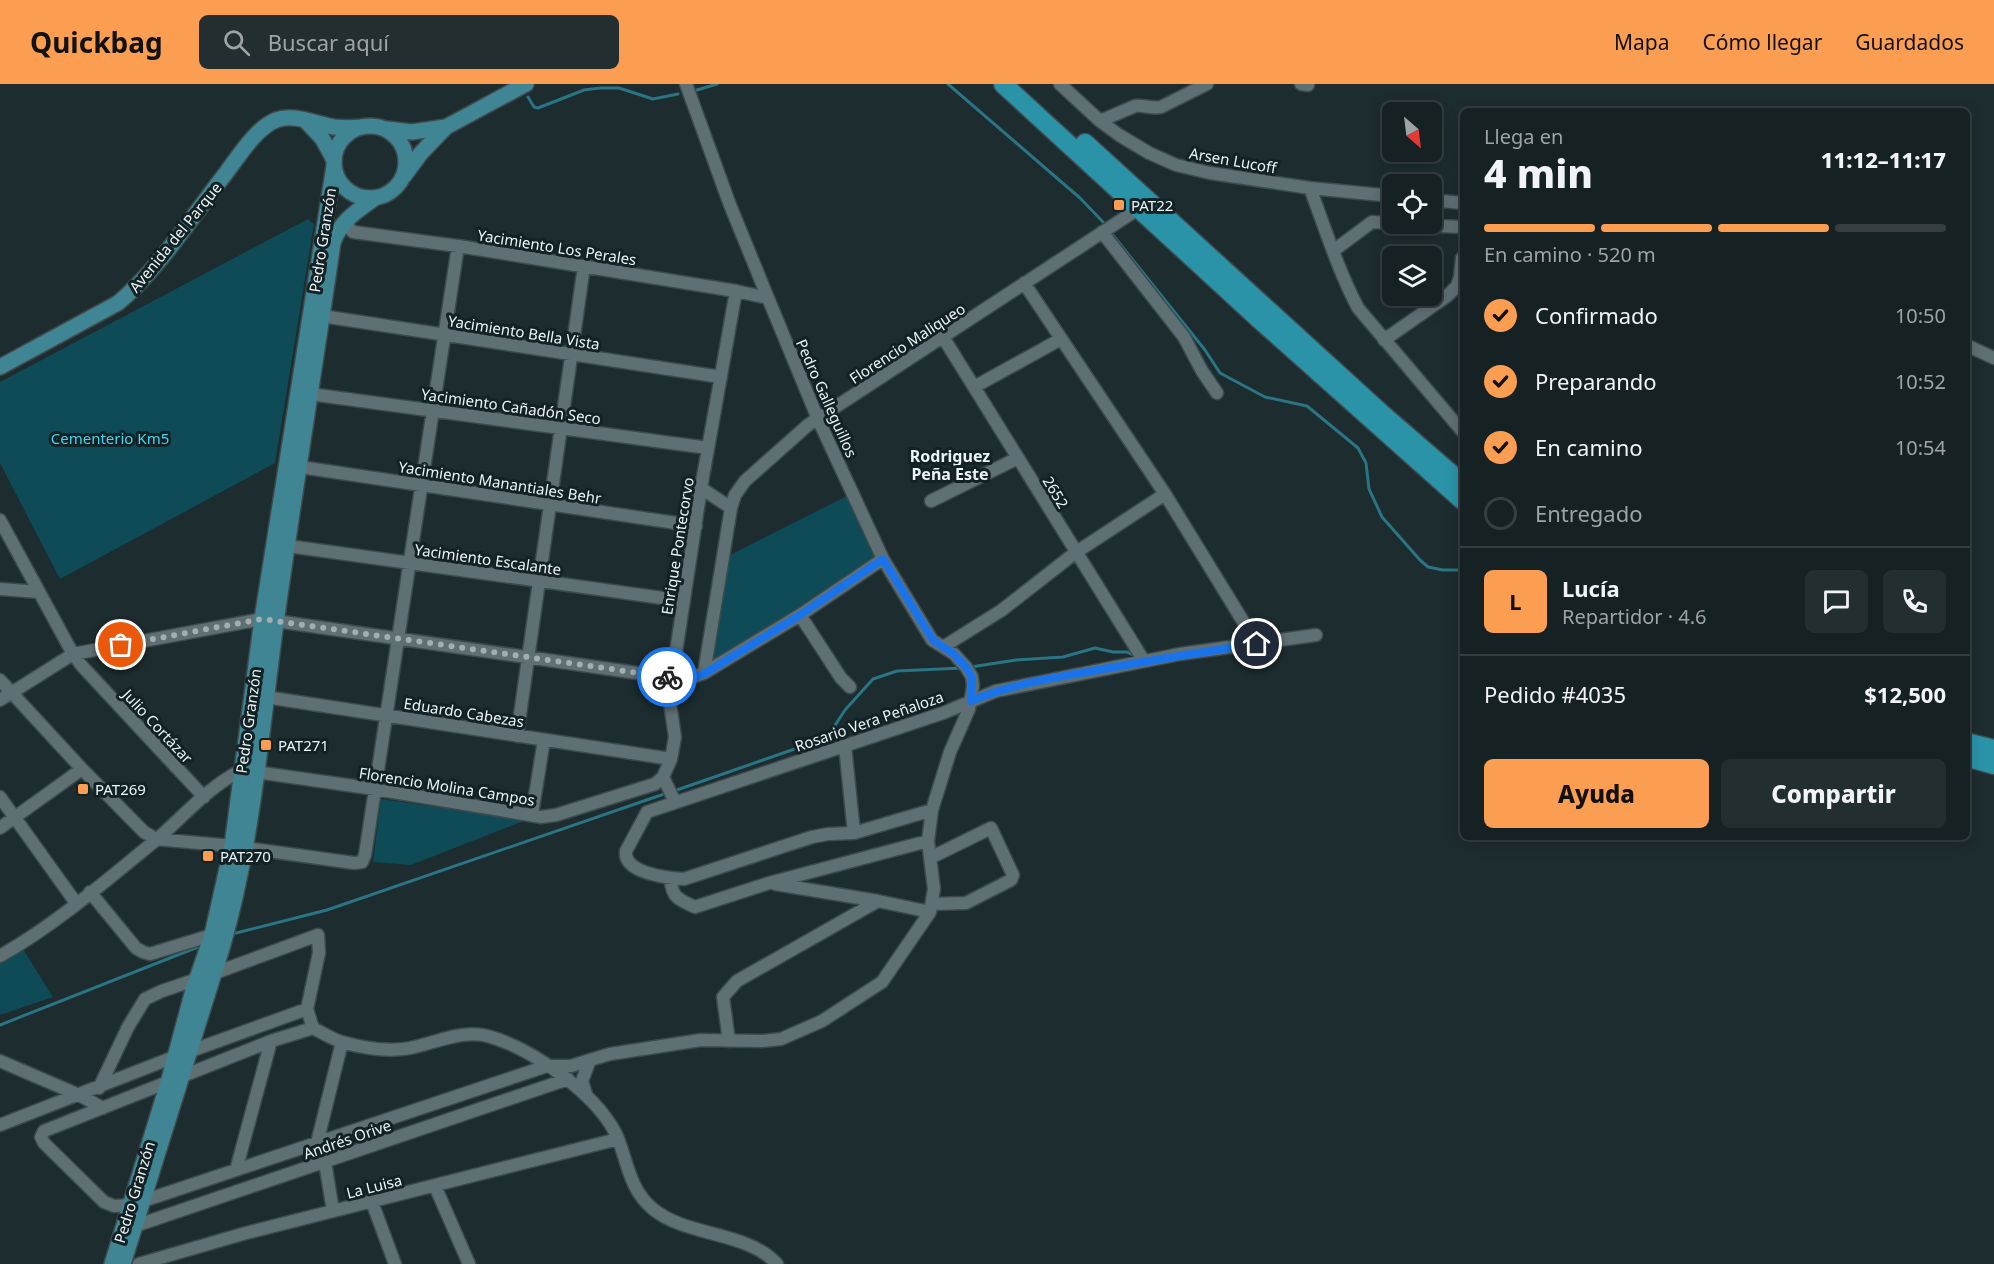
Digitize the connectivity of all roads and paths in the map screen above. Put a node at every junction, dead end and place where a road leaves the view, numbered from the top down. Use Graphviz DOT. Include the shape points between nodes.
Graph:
graph roads {
  1 [pos="526,84"];
  2 [pos="686,84"];
  3 [pos="993,84"];
  4 [pos="1003,84"];
  5 [pos="1060,84"];
  6 [pos="1207,84"];
  7 [pos="1022,86"];
  8 [pos="1032,110"];
  9 [pos="305,120"];
  10 [pos="1100,121"];
  11 [pos="446,127"];
  12 [pos="362,128"];
  13 [pos="381,128"];
  14 [pos="334,163"];
  15 [pos="401,180"];
  16 [pos="1310,188"];
  17 [pos="1382,195"];
  18 [pos="375,198"];
  19 [pos="1442,201"];
  20 [pos="1460,203"];
  21 [pos="1138,209"];
  22 [pos="1382,222"];
  23 [pos="344,223"];
  24 [pos="1442,226"];
  25 [pos="1460,227"];
  26 [pos="1102,232"];
  27 [pos="458,246"];
  28 [pos="1333,251"];
  29 [pos="584,266"];
  30 [pos="1460,277"];
  31 [pos="1024,283"];
  32 [pos="736,291"];
  33 [pos="768,298"];
  34 [pos="322,316"];
  35 [pos="444,335"];
  36 [pos="943,337"];
  37 [pos="1061,339"];
  38 [pos="1384,340"];
  39 [pos="1970,347"];
  40 [pos="571,354"];
  41 [pos="1994,358"];
  42 [pos="0,367"];
  43 [pos="721,377"];
  44 [pos="974,387"];
  45 [pos="1217,393"];
  46 [pos="310,394"];
  47 [pos="432,411"];
  48 [pos="818,419"];
  49 [pos="561,428"];
  50 [pos="1460,429"];
  51 [pos="708,448"];
  52 [pos="1018,458"];
  53 [pos="300,467"];
  54 [pos="1460,480"];
  55 [pos="421,485"];
  56 [pos="701,488"];
  57 [pos="1165,494"];
  58 [pos="1460,498"];
  59 [pos="931,501"];
  60 [pos="550,504"];
  61 [pos="731,508"];
  62 [pos="0,520"];
  63 [pos="696,526"];
  64 [pos="288,546"];
  65 [pos="1075,553"];
  66 [pos="883,559"];
  67 [pos="409,563"];
  68 [pos="539,581"];
  69 [pos="0,589"];
  70 [pos="39,592"];
  71 [pos="684,601"];
  72 [pos="800,615"];
  73 [pos="269,620"];
  74 [pos="1316,635"];
  75 [pos="398,638"];
  76 [pos="1257,644"];
  77 [pos="943,647"];
  78 [pos="73,654"];
  79 [pos="529,657"];
  80 [pos="1143,661"];
  81 [pos="704,674"];
  82 [pos="672,678"];
  83 [pos="0,680"];
  84 [pos="850,687"];
  85 [pos="11,691"];
  86 [pos="259,696"];
  87 [pos="0,700"];
  88 [pos="971,701"];
  89 [pos="386,715"];
  90 [pos="517,736"];
  91 [pos="544,740"];
  92 [pos="1970,743"];
  93 [pos="845,746"];
  94 [pos="1994,750"];
  95 [pos="1970,758"];
  96 [pos="670,759"];
  97 [pos="1994,765"];
  98 [pos="82,770"];
  99 [pos="249,771"];
  100 [pos="663,777"];
  101 [pos="375,789"];
  102 [pos="0,797"];
  103 [pos="204,797"];
  104 [pos="675,802"];
  105 [pos="932,810"];
  106 [pos="532,814"];
  107 [pos="15,818"];
  108 [pos="0,828"];
  109 [pos="854,833"];
  110 [pos="156,839"];
  111 [pos="928,840"];
  112 [pos="239,847"];
  113 [pos="930,858"];
  114 [pos="671,879"];
  115 [pos="769,883"];
  116 [pos="90,892"];
  117 [pos="878,901"];
  118 [pos="76,903"];
  119 [pos="931,908"];
  120 [pos="212,935"];
  121 [pos="0,956"];
  122 [pos="215,973"];
  123 [pos="196,980"];
  124 [pos="307,1009"];
  125 [pos="313,1028"];
  126 [pos="271,1041"];
  127 [pos="729,1041"];
  128 [pos="342,1042"];
  129 [pos="190,1052"];
  130 [pos="174,1057"];
  131 [pos="590,1060"];
  132 [pos="0,1061"];
  133 [pos="547,1066"];
  134 [pos="175,1080"];
  135 [pos="568,1080"];
  136 [pos="99,1088"];
  137 [pos="586,1094"];
  138 [pos="79,1095"];
  139 [pos="103,1108"];
  140 [pos="0,1125"];
  141 [pos="618,1139"];
  142 [pos="317,1143"];
  143 [pos="325,1162"];
  144 [pos="236,1170"];
  145 [pos="435,1186"];
  146 [pos="137,1202"];
  147 [pos="372,1203"];
  148 [pos="333,1211"];
  149 [pos="135,1226"];
  150 [pos="112,1264"];
  151 [pos="123,1264"];
  152 [pos="139,1264"];
  153 [pos="395,1264"];
  154 [pos="469,1264"];
  155 [pos="777,1264"];
  1 -- 11 [label="main road"];
  2 -- 33 [label="street, Pedro Galleguillos"];
  3 -- 8 [label="highway"];
  4 -- 8 [label="highway"];
  5 -- 10 [label="street, Arsen Lucoff"];
  6 -- 10 [label="street" via="1161,107 1135,105"];
  7 -- 54 [label="highway"];
  8 -- 21 [label="highway"];
  9 -- 12 [label="main road, Avenida del Parque"];
  9 -- 14 [label="main road" via="322,138"];
  9 -- 42 [label="main road, Avenida del Parque" via="276,120 260,132 143,280 118,303"];
  10 -- 16 [label="street, Arsen Lucoff" via="1138,147 1176,165"];
  11 -- 13 [label="main road" via="412,132"];
  11 -- 15 [label="main road"];
  12 -- 13 [label="main road"];
  12 -- 14 [label="main road" via="340,142"];
  13 -- 15 [label="main road" via="404,149 406,162"];
  14 -- 18 [label="main road" via="341,184 350,193"];
  14 -- 73 [label="main road, Pedro Granzón"];
  15 -- 18 [label="main road" via="387,194"];
  16 -- 17 [label="street, Arsen Lucoff"];
  16 -- 28 [label="street"];
  18 -- 23 [label="main road, Pedro Granzón"];
  19 -- 20 [label="street"];
  21 -- 26 [label="street, Florencio Maliqueo"];
  21 -- 58 [label="highway"];
  22 -- 28 [label="street" via="1372,222"];
  23 -- 27 [label="street, Yacimiento Los Perales" via="353,232"];
  23 -- 34 [label="main road, Pedro Granzón" via="333,243"];
  24 -- 25 [label="street"];
  26 -- 31 [label="street, Florencio Maliqueo"];
  26 -- 45 [label="street" via="1184,337"];
  27 -- 29 [label="street, Yacimiento Los Perales"];
  27 -- 35 [label="street"];
  28 -- 38 [label="street" via="1358,308"];
  29 -- 32 [label="street, Yacimiento Los Perales"];
  29 -- 40 [label="street"];
  30 -- 38 [label="street" via="1447,296"];
  31 -- 36 [label="street, Florencio Maliqueo"];
  31 -- 37 [label="street"];
  32 -- 33 [label="street, Yacimiento Los Perales"];
  32 -- 43 [label="street, Enrique Pontecorvo"];
  33 -- 48 [label="street, Pedro Galleguillos"];
  34 -- 35 [label="street, Yacimiento Bella Vista"];
  34 -- 46 [label="main road, Pedro Granzón"];
  35 -- 40 [label="street, Yacimiento Bella Vista"];
  35 -- 47 [label="street"];
  36 -- 44 [label="street, 2652"];
  36 -- 48 [label="street, Florencio Maliqueo"];
  37 -- 44 [label="street"];
  37 -- 57 [label="street"];
  38 -- 50 [label="street"];
  39 -- 41 [label="street"];
  40 -- 43 [label="street, Yacimiento Bella Vista"];
  40 -- 49 [label="street"];
  43 -- 51 [label="street, Enrique Pontecorvo"];
  44 -- 52 [label="street, 2652"];
  46 -- 47 [label="street, Yacimiento Cañadón Seco"];
  46 -- 53 [label="main road, Pedro Granzón"];
  47 -- 49 [label="street, Yacimiento Cañadón Seco"];
  47 -- 55 [label="street"];
  48 -- 61 [label="street, Florencio Maliqueo" via="745,481"];
  48 -- 66 [label="street, Pedro Galleguillos"];
  49 -- 51 [label="street, Yacimiento Cañadón Seco"];
  49 -- 60 [label="street"];
  51 -- 56 [label="street, Enrique Pontecorvo"];
  52 -- 59 [label="street"];
  52 -- 65 [label="street, 2652"];
  53 -- 55 [label="street, Yacimiento Manantiales Behr"];
  53 -- 64 [label="main road, Pedro Granzón"];
  55 -- 60 [label="street, Yacimiento Manantiales Behr"];
  55 -- 67 [label="street"];
  56 -- 61 [label="street"];
  56 -- 63 [label="street, Enrique Pontecorvo"];
  57 -- 65 [label="street"];
  57 -- 76 [label="street"];
  60 -- 63 [label="street, Yacimiento Manantiales Behr"];
  60 -- 68 [label="street"];
  61 -- 81 [label="street, Florencio Maliqueo"];
  62 -- 70 [label="street, Julio Cortázar"];
  63 -- 71 [label="street, Enrique Pontecorvo"];
  64 -- 67 [label="street, Yacimiento Escalante"];
  64 -- 73 [label="main road, Pedro Granzón"];
  65 -- 77 [label="street" via="1002,610"];
  65 -- 80 [label="street, 2652"];
  66 -- 72 [label="street"];
  66 -- 77 [label="street, Pedro Galleguillos" via="933,640"];
  67 -- 68 [label="street, Yacimiento Escalante"];
  67 -- 75 [label="street"];
  68 -- 71 [label="street, Yacimiento Escalante"];
  68 -- 79 [label="street"];
  69 -- 70 [label="street"];
  70 -- 78 [label="street, Julio Cortázar"];
  71 -- 82 [label="street, Enrique Pontecorvo"];
  72 -- 81 [label="street"];
  72 -- 84 [label="street"];
  73 -- 75 [label="street"];
  73 -- 78 [label="street"];
  73 -- 86 [label="main road, Pedro Granzón"];
  74 -- 76 [label="street, Rosario Vera Peñaloza"];
  75 -- 79 [label="street"];
  75 -- 89 [label="street"];
  76 -- 80 [label="street, Rosario Vera Peñaloza"];
  77 -- 88 [label="street, Pedro Galleguillos" via="963,661 972,677"];
  78 -- 85 [label="street"];
  78 -- 103 [label="street, Julio Cortázar"];
  79 -- 82 [label="street"];
  79 -- 90 [label="street"];
  80 -- 88 [label="street, Rosario Vera Peñaloza" via="996,691"];
  81 -- 82 [label="street"];
  82 -- 96 [label="street, Enrique Pontecorvo" via="669,697 675,736"];
  83 -- 85 [label="street"];
  85 -- 87 [label="street"];
  85 -- 98 [label="street"];
  86 -- 89 [label="street, Eduardo Cabezas"];
  86 -- 99 [label="main road, Pedro Granzón"];
  88 -- 93 [label="street, Rosario Vera Peñaloza"];
  88 -- 105 [label="street"];
  89 -- 90 [label="street, Eduardo Cabezas"];
  89 -- 101 [label="street"];
  90 -- 91 [label="street, Eduardo Cabezas"];
  91 -- 96 [label="street, Eduardo Cabezas"];
  91 -- 106 [label="street"];
  92 -- 94 [label="highway"];
  93 -- 104 [label="street, Rosario Vera Peñaloza"];
  93 -- 109 [label="street"];
  95 -- 97 [label="highway"];
  96 -- 100 [label="street, Enrique Pontecorvo"];
  98 -- 107 [label="street"];
  98 -- 110 [label="street" via="144,832"];
  99 -- 101 [label="street, Florencio Molina Campos"];
  99 -- 103 [label="street" via="223,779"];
  99 -- 112 [label="main road, Pedro Granzón"];
  100 -- 104 [label="street"];
  100 -- 106 [label="street, Florencio Molina Campos" via="655,784 556,815"];
  101 -- 106 [label="street, Florencio Molina Campos"];
  101 -- 112 [label="street" via="362,862"];
  102 -- 107 [label="street"];
  103 -- 110 [label="street"];
  104 -- 114 [label="street, Rosario Vera Peñaloza" via="647,812 625,858 639,870"];
  105 -- 109 [label="street"];
  105 -- 111 [label="street"];
  107 -- 108 [label="street"];
  107 -- 118 [label="street"];
  109 -- 114 [label="street" via="812,837 684,879"];
  110 -- 112 [label="street"];
  110 -- 116 [label="street"];
  111 -- 113 [label="street"];
  111 -- 115 [label="street"];
  112 -- 120 [label="main road, Pedro Granzón"];
  112 -- 122 [label="main road, Pedro Granzón" via="230,921"];
  113 -- 119 [label="street" via="934,890"];
  113 -- 119 [label="street" via="991,828 1013,875 1011,880 966,903"];
  114 -- 115 [label="street" via="675,896 695,907"];
  115 -- 117 [label="street"];
  116 -- 118 [label="street"];
  116 -- 120 [label="street" via="143,952 150,954"];
  117 -- 119 [label="street"];
  117 -- 127 [label="street" via="737,981 723,997"];
  118 -- 121 [label="street"];
  119 -- 127 [label="street, Andrés Orive" via="882,982 822,1021 781,1040"];
  120 -- 123 [label="main road, Pedro Granzón"];
  122 -- 124 [label="street" via="318,934 319,953"];
  122 -- 129 [label="main road, Pedro Granzón"];
  123 -- 130 [label="main road, Pedro Granzón"];
  123 -- 136 [label="street" via="145,999"];
  124 -- 125 [label="street"];
  124 -- 129 [label="street"];
  125 -- 126 [label="street"];
  125 -- 128 [label="street"];
  126 -- 134 [label="street"];
  126 -- 144 [label="street"];
  127 -- 131 [label="street, Andrés Orive" via="662,1045"];
  128 -- 133 [label="street" via="379,1049 400,1048 475,1034 518,1048"];
  128 -- 142 [label="street"];
  129 -- 130 [label="street"];
  129 -- 134 [label="main road, Pedro Granzón"];
  130 -- 134 [label="main road, Pedro Granzón"];
  130 -- 136 [label="street"];
  131 -- 133 [label="street, Andrés Orive" via="571,1066"];
  131 -- 137 [label="street" via="582,1081"];
  132 -- 138 [label="street"];
  133 -- 135 [label="street"];
  133 -- 142 [label="street, Andrés Orive"];
  134 -- 139 [label="street"];
  134 -- 146 [label="main road, Pedro Granzón"];
  135 -- 137 [label="street"];
  135 -- 143 [label="street, Andrés Orive"];
  136 -- 138 [label="street"];
  137 -- 141 [label="street"];
  138 -- 139 [label="street"];
  138 -- 140 [label="street"];
  139 -- 146 [label="street" via="44,1131 41,1137 104,1202 114,1206"];
  141 -- 145 [label="street, La Luisa"];
  141 -- 155 [label="street" via="634,1185 653,1209 669,1220 754,1247"];
  142 -- 143 [label="street"];
  142 -- 144 [label="street, Andrés Orive"];
  143 -- 148 [label="street"];
  143 -- 149 [label="street, Andrés Orive"];
  144 -- 146 [label="street, Andrés Orive"];
  145 -- 147 [label="street, La Luisa"];
  145 -- 154 [label="street"];
  146 -- 149 [label="main road, Pedro Granzón"];
  146 -- 150 [label="main road, Pedro Granzón"];
  147 -- 148 [label="street, La Luisa"];
  147 -- 153 [label="street"];
  148 -- 152 [label="street, La Luisa"];
  149 -- 151 [label="main road, Pedro Granzón"];
}
